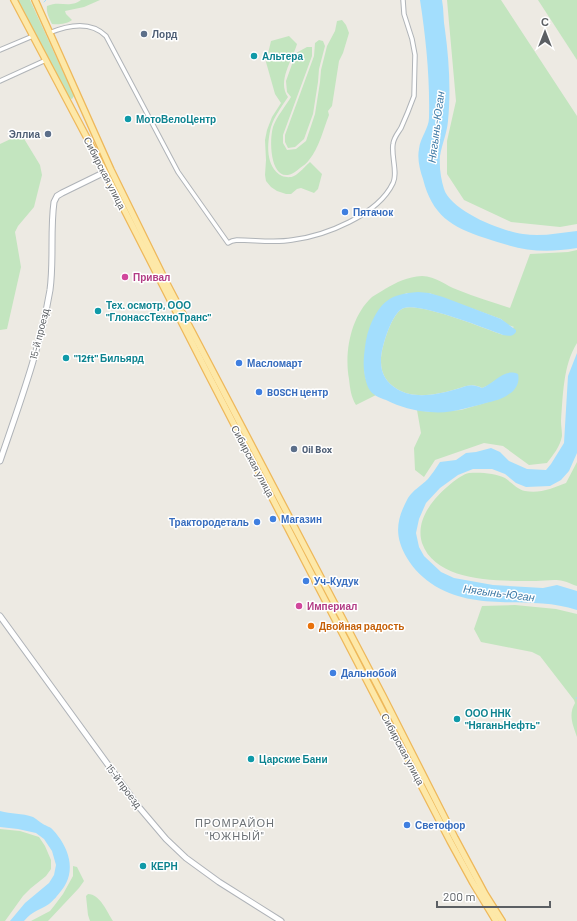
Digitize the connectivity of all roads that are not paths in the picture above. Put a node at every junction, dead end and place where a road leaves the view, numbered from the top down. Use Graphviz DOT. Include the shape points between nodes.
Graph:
graph roads {
  1 [pos="14,0"];
  2 [pos="35,0"];
  3 [pos="403,0"];
  4 [pos="49,34"];
  5 [pos="33,36"];
  6 [pos="0,50"];
  7 [pos="46,60"];
  8 [pos="0,81"];
  9 [pos="78,98"];
  10 [pos="68,102"];
  11 [pos="90,124"];
  12 [pos="81,128"];
  13 [pos="108,171"];
  14 [pos="211,375"];
  15 [pos="0,461"];
  16 [pos="0,616"];
  17 [pos="383,696"];
  18 [pos="377,699"];
  19 [pos="281,921"];
  20 [pos="496,921"];
  21 [pos="502,921"];
  1 -- 5 [label="main road, Сибирская улица"];
  2 -- 4 [label="main road, Сибирская улица"];
  3 -- 4 [label="street" via="404,14 415,55 415,88 393,144 393,182 377,204 348,223 292,240 237,240 228,243 178,172 106,36 101,31 82,25"];
  4 -- 9 [label="main road, Сибирская улица"];
  5 -- 6 [label="street"];
  5 -- 7 [label="main road, Сибирская улица"];
  7 -- 8 [label="street"];
  7 -- 10 [label="main road, Сибирская улица"];
  9 -- 10 [label="main road" via="74,102"];
  9 -- 11 [label="main road, Сибирская улица"];
  10 -- 12 [label="main road, Сибирская улица"];
  11 -- 12 [label="main road" via="84,124"];
  11 -- 13 [label="main road, Сибирская улица"];
  12 -- 13 [label="main road, Сибирская улица"];
  13 -- 14 [label="main road, Сибирская улица"];
  13 -- 15 [label="main road, 15-й проезд" via="62,193 54,202 52,274 46,311 28,379"];
  14 -- 17 [label="main road, Сибирская улица"];
  14 -- 18 [label="main road, Сибирская улица"];
  16 -- 19 [label="main road, 15-й проезд" via="138,806 166,839 201,869"];
  17 -- 18 [label="main road"];
  17 -- 21 [label="main road, Сибирская улица" via="475,877"];
  18 -- 20 [label="main road, Сибирская улица" via="470,878"];
}
